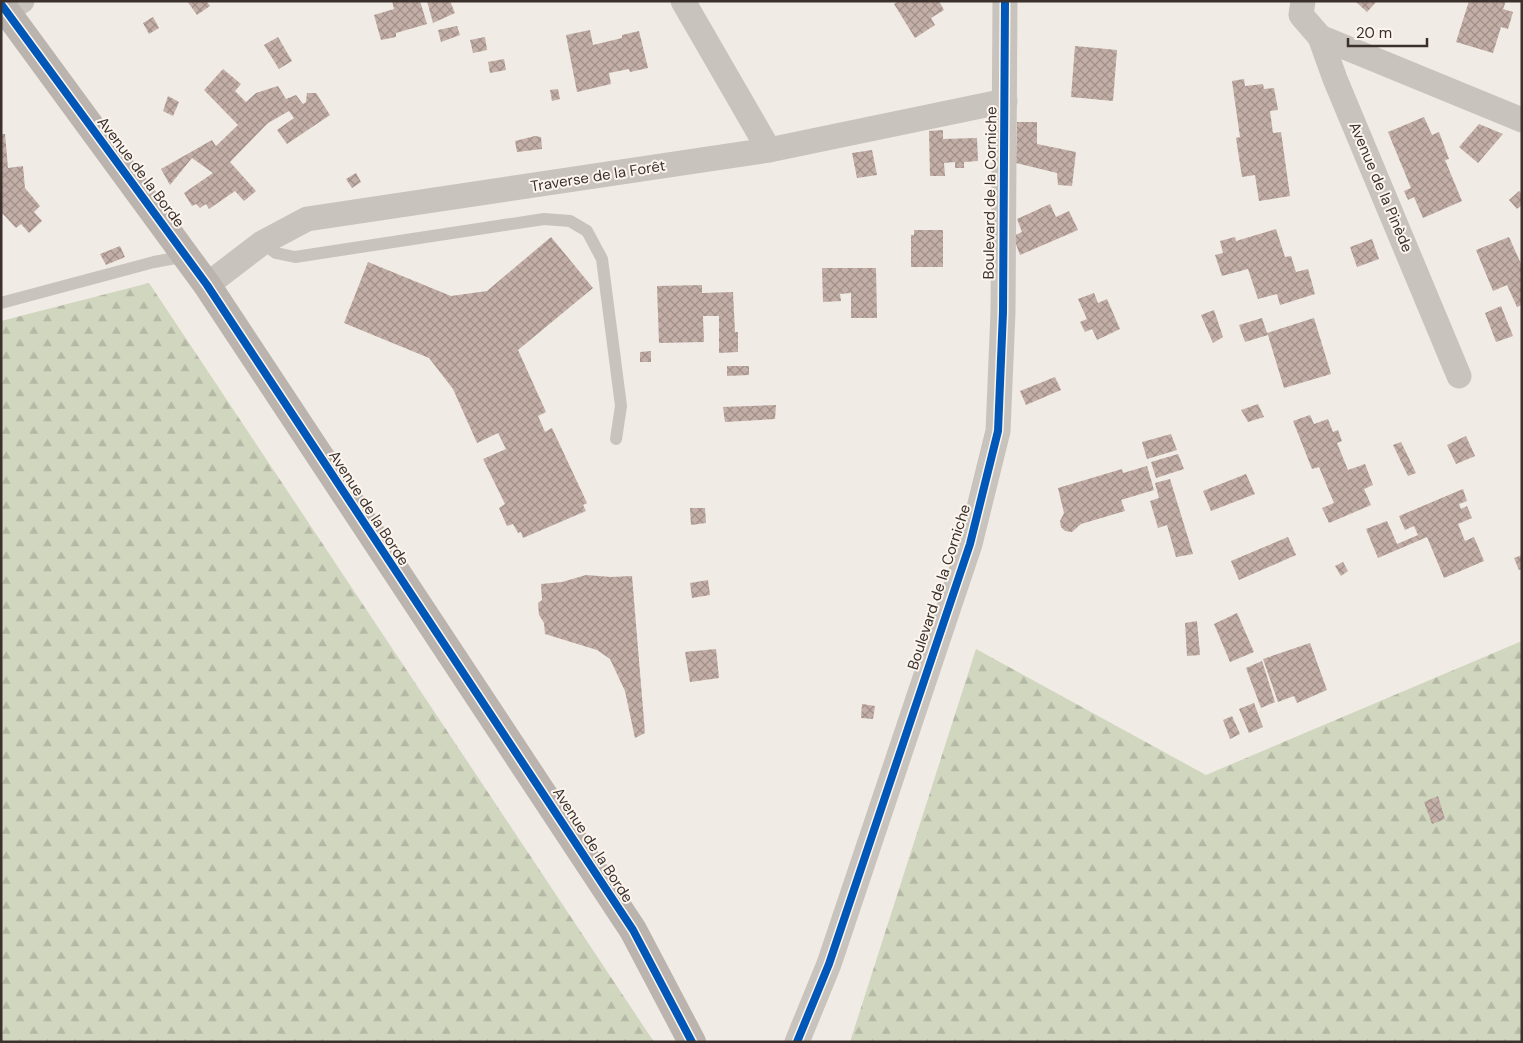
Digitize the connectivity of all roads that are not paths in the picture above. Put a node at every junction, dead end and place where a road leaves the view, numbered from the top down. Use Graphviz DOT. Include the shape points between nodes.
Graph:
graph roads {
  1 [pos="683,1"];
  2 [pos="1005,1"];
  3 [pos="1303,1"];
  4 [pos="10,5"];
  5 [pos="1320,37"];
  6 [pos="1005,101"];
  7 [pos="1522,120"];
  8 [pos="769,150"];
  9 [pos="262,243"];
  10 [pos="186,256"];
  11 [pos="207,285"];
  12 [pos="1,303"];
  13 [pos="1459,376"];
  14 [pos="616,439"];
  15 [pos="692,1042"];
  16 [pos="797,1042"];
  1 -- 8 [label="street"];
  2 -- 6 [label="street, Boulevard de la Corniche"];
  3 -- 5 [label="street, Avenue de la Pinède" via="1301,15"];
  4 -- 10 [label="street, Avenue de la Borde"];
  5 -- 7 [label="street"];
  5 -- 13 [label="street, Avenue de la Pinède"];
  6 -- 8 [label="street, Traverse de la Forêt"];
  6 -- 16 [label="street, Boulevard de la Corniche" via="998,431 970,544 829,964"];
  8 -- 9 [label="street, Traverse de la Forêt" via="307,219"];
  9 -- 11 [label="street, Traverse de la Forêt"];
  9 -- 14 [label="lane" via="276,253 295,257 544,218 570,221 587,231 602,259 621,406"];
  10 -- 11 [label="street, Avenue de la Borde"];
  10 -- 12 [label="lane"];
  11 -- 15 [label="street, Avenue de la Borde" via="633,930"];
}
